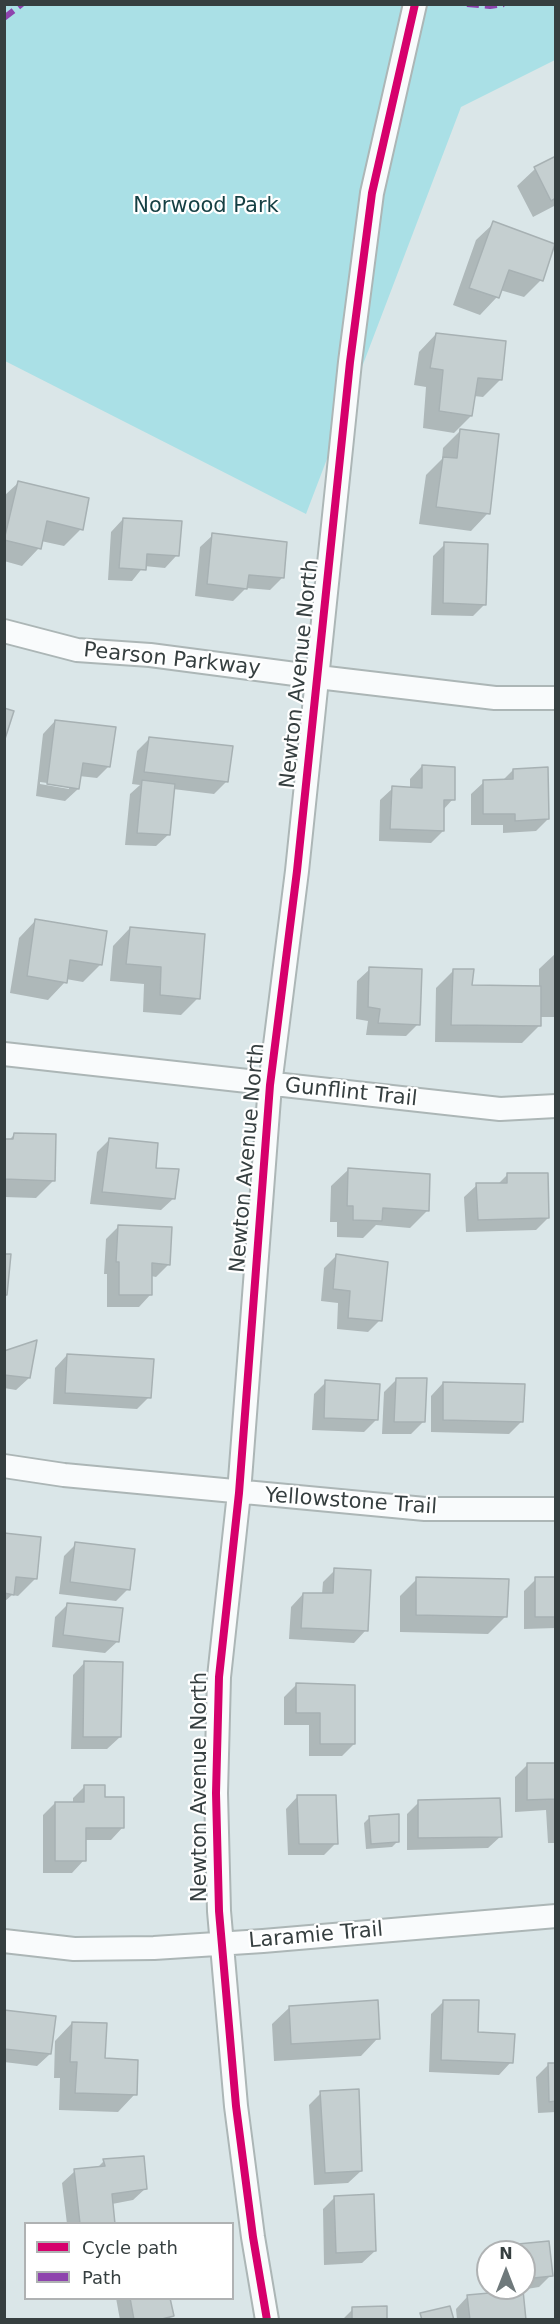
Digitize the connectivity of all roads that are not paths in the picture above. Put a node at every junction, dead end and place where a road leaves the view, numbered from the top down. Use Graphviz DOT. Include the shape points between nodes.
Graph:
graph roads {
  1 [pos="415,4"];
  2 [pos="4,631"];
  3 [pos="318,677"];
  4 [pos="555,698"];
  5 [pos="4,1054"];
  6 [pos="270,1085"];
  7 [pos="555,1106"];
  8 [pos="4,1466"];
  9 [pos="239,1493"];
  10 [pos="555,1509"];
  11 [pos="555,1916"];
  12 [pos="4,1941"];
  13 [pos="221,1943"];
  14 [pos="267,2319"];
  1 -- 3 [label="street, Newton Avenue North" via="372,193 350,362"];
  2 -- 3 [label="street, Pearson Parkway" via="77,650 150,655"];
  3 -- 4 [label="street, Pearson Parkway" via="495,698"];
  3 -- 6 [label="street, Newton Avenue North"];
  5 -- 6 [label="street, Gunflint Trail"];
  6 -- 7 [label="street, Gunflint Trail" via="500,1109"];
  6 -- 9 [label="street, Newton Avenue North"];
  8 -- 9 [label="street, Yellowstone Trail"];
  9 -- 10 [label="street, Yellowstone Trail" via="425,1509"];
  9 -- 13 [label="street, Newton Avenue North" via="219,1677 216,1793"];
  11 -- 13 [label="street, Laramie Trail"];
  12 -- 13 [label="street, Laramie Trail" via="74,1949"];
  13 -- 14 [label="street, Newton Avenue North" via="236,2106"];
}
